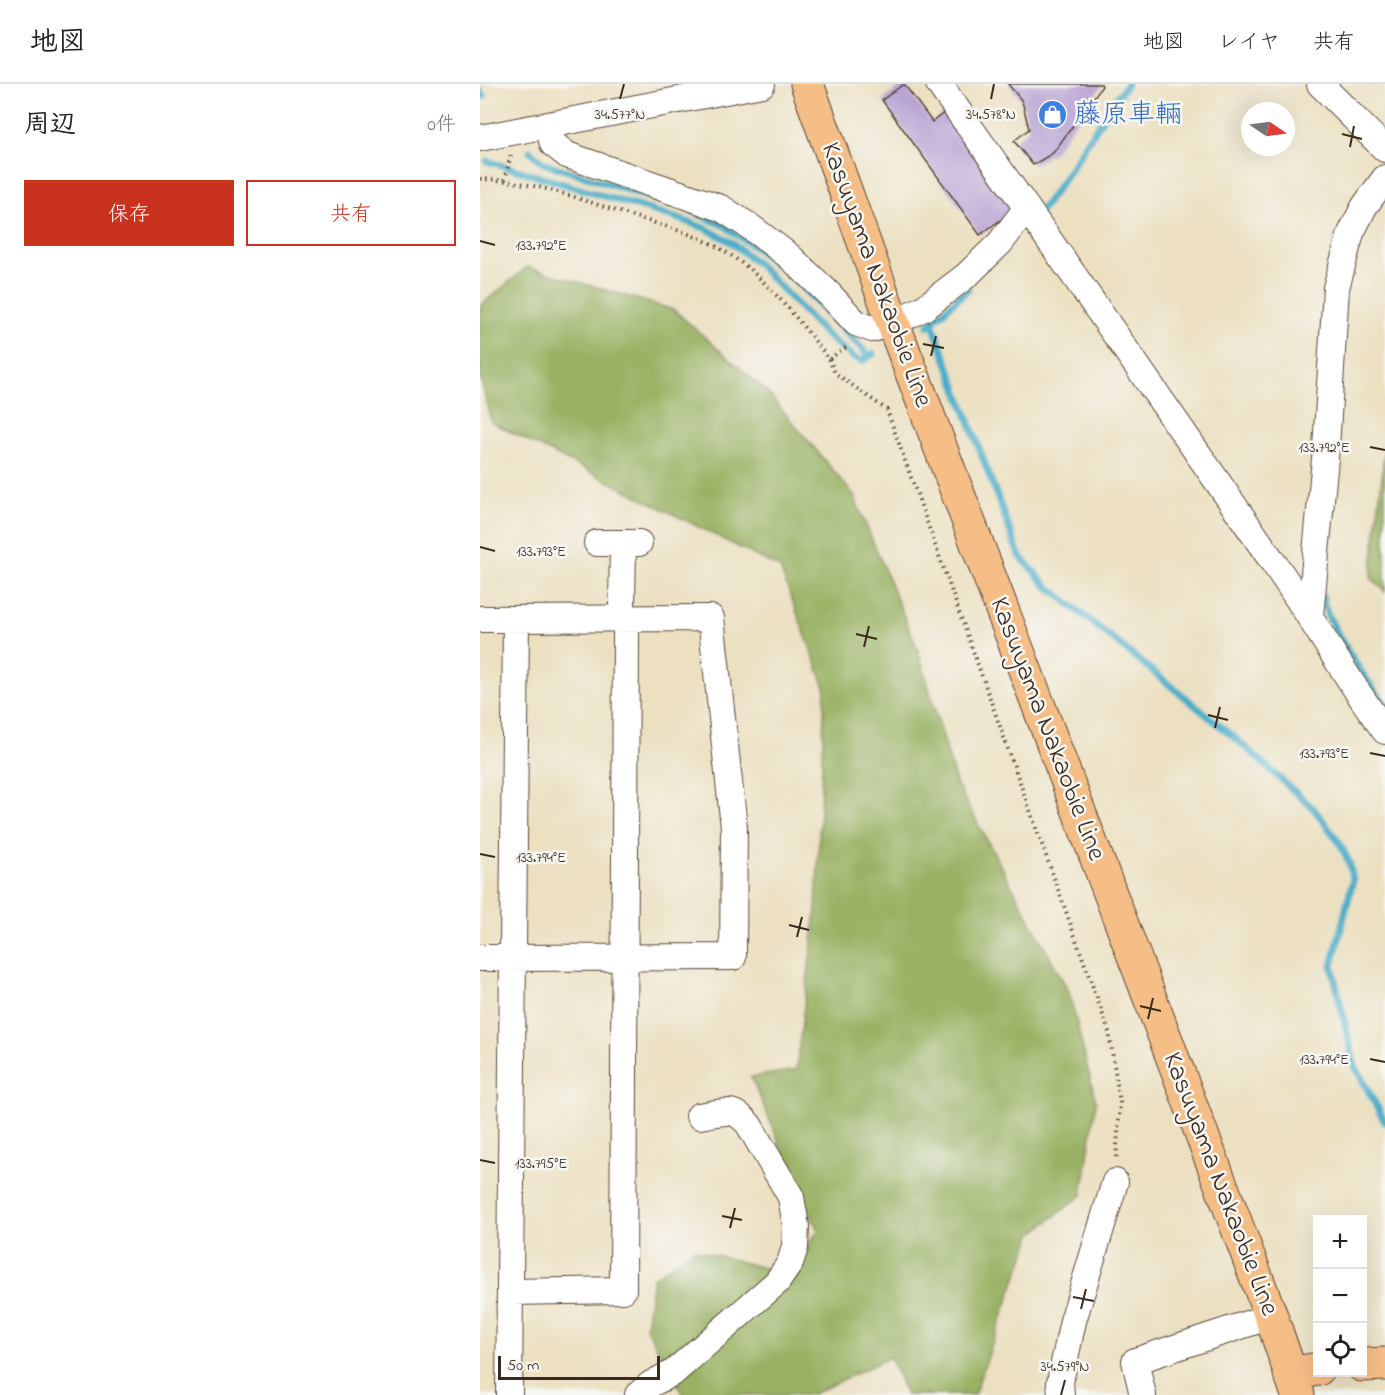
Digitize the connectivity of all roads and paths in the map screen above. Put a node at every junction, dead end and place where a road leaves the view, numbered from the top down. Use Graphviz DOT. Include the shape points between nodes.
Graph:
graph roads {
  1 [pos="762,84"];
  2 [pos="807,84"];
  3 [pos="939,84"];
  4 [pos="1320,84"];
  5 [pos="548,125"];
  6 [pos="480,138"];
  7 [pos="1385,149"];
  8 [pos="509,159"];
  9 [pos="1385,178"];
  10 [pos="480,179"];
  11 [pos="505,180"];
  12 [pos="1032,215"];
  13 [pos="893,323"];
  14 [pos="835,354"];
  15 [pos="829,358"];
  16 [pos="597,543"];
  17 [pos="1310,616"];
  18 [pos="480,619"];
  19 [pos="516,619"];
  20 [pos="624,619"];
  21 [pos="1385,731"];
  22 [pos="480,958"];
  23 [pos="513,958"];
  24 [pos="625,958"];
  25 [pos="699,1116"];
  26 [pos="1115,1182"];
  27 [pos="510,1292"];
  28 [pos="1271,1316"];
  29 [pos="1385,1364"];
  30 [pos="1367,1365"];
  31 [pos="1302,1379"];
  32 [pos="510,1395"];
  33 [pos="638,1395"];
  34 [pos="1061,1395"];
  35 [pos="1143,1395"];
  1 -- 5 [label="street"];
  2 -- 13 [label="main road, Kasuyama Nakaobie Line"];
  3 -- 12 [label="street"];
  4 -- 7 [label="street"];
  5 -- 6 [label="street"];
  5 -- 13 [label="street" via="553,144 567,155 722,208 750,226 789,256 856,323 872,329"];
  8 -- 11 [label="path"];
  9 -- 17 [label="street" via="1351,233 1336,288"];
  10 -- 11 [label="path"];
  11 -- 15 [label="path" via="690,235 731,255 784,303"];
  12 -- 13 [label="street" via="967,275 924,308"];
  12 -- 17 [label="street"];
  13 -- 28 [label="main road, Kasuyama Nakaobie Line"];
  14 -- 15 [label="path"];
  15 -- 26 [label="path" via="835,373 887,410 1109,1032 1120,1103"];
  16 -- 20 [label="street" via="631,543"];
  17 -- 21 [label="street"];
  18 -- 19 [label="street"];
  19 -- 20 [label="street"];
  19 -- 23 [label="street"];
  20 -- 24 [label="street"];
  20 -- 24 [label="street" via="711,618 734,827 733,957"];
  22 -- 23 [label="street"];
  23 -- 24 [label="street"];
  23 -- 27 [label="street"];
  24 -- 27 [label="street" via="623,1290"];
  25 -- 33 [label="street" via="731,1112 740,1114 749,1125 791,1197 795,1247 777,1282 674,1372 651,1383"];
  26 -- 34 [label="street" via="1073,1321 1060,1382"];
  27 -- 32 [label="street"];
  28 -- 31 [label="main road, Kasuyama Nakaobie Line"];
  28 -- 35 [label="street" via="1135,1361"];
  29 -- 30 [label="main road"];
}
